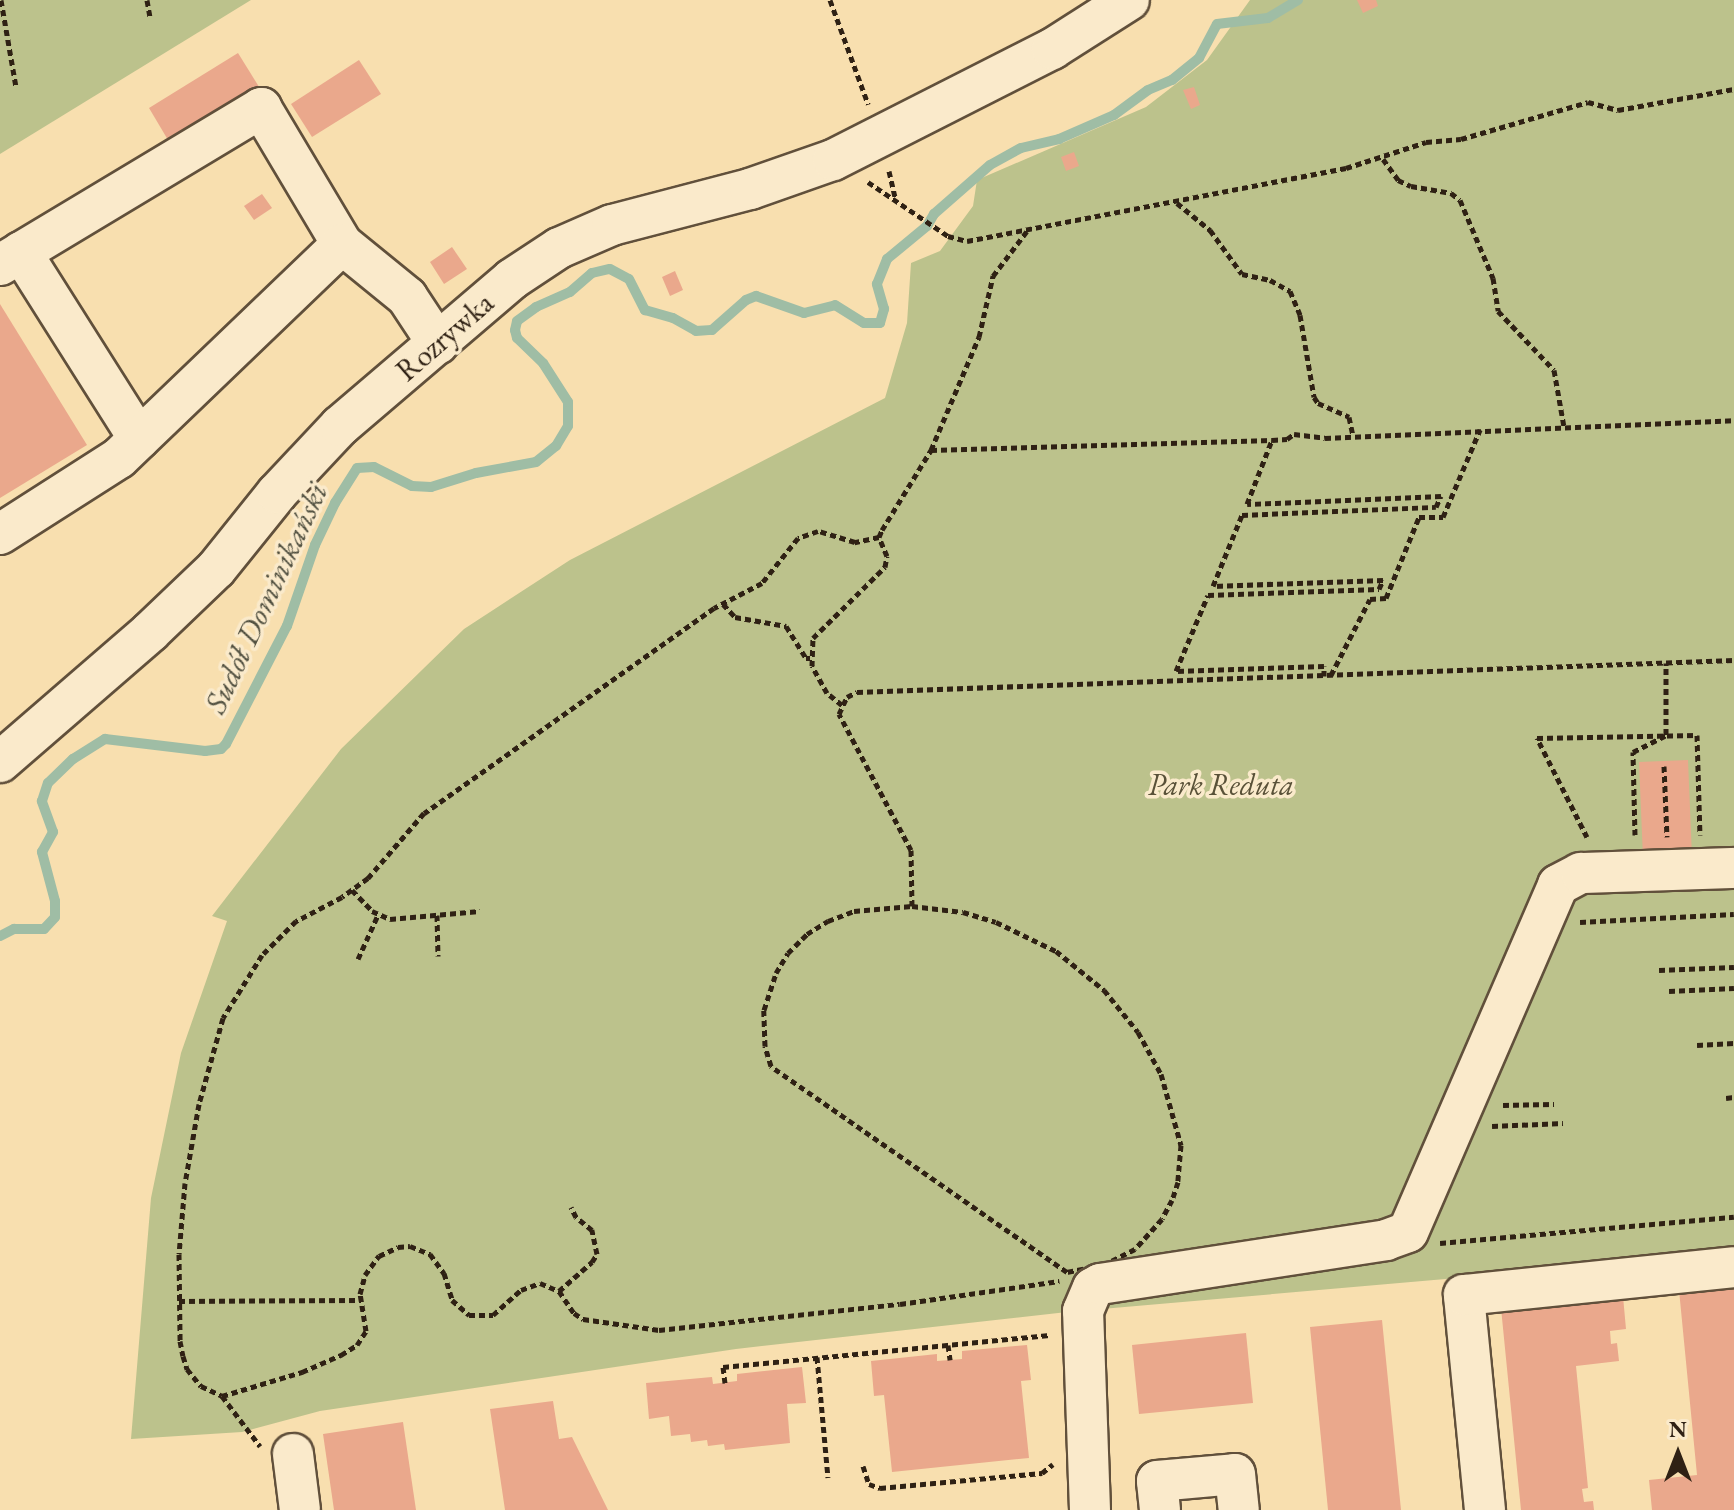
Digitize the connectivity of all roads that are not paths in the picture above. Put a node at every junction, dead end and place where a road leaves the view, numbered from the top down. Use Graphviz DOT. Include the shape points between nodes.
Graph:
graph roads {
  1 [pos="1129,0"];
  2 [pos="342,244"];
  3 [pos="11,258"];
  4 [pos="438,344"];
  5 [pos="139,439"];
  6 [pos="0,534"];
  7 [pos="0,762"];
  8 [pos="1724,853"];
  9 [pos="1734,1267"];
  10 [pos="278,1453"];
  11 [pos="300,1510"];
  12 [pos="1090,1510"];
  13 [pos="1160,1510"];
  14 [pos="1239,1510"];
  15 [pos="1485,1510"];
  1 -- 4 [label="street, Rozrywka" via="1052,49 833,160 750,189 612,225 559,248 512,279"];
  2 -- 3 [label="street" via="261,108"];
  2 -- 4 [label="street" via="407,297"];
  2 -- 5 [label="street"];
  3 -- 5 [label="street"];
  4 -- 7 [label="street, Rozrywka" via="340,426 216,569 161,622"];
  5 -- 6 [label="street" via="119,458"];
  8 -- 12 [label="street" via="1581,873 1564,879 1552,893 1415,1223 1399,1237 1081,1309"];
  9 -- 15 [label="street" via="1464,1295"];
  10 -- 11 [label="street"];
  13 -- 14 [label="street" via="1157,1481 1235,1474"];
}
